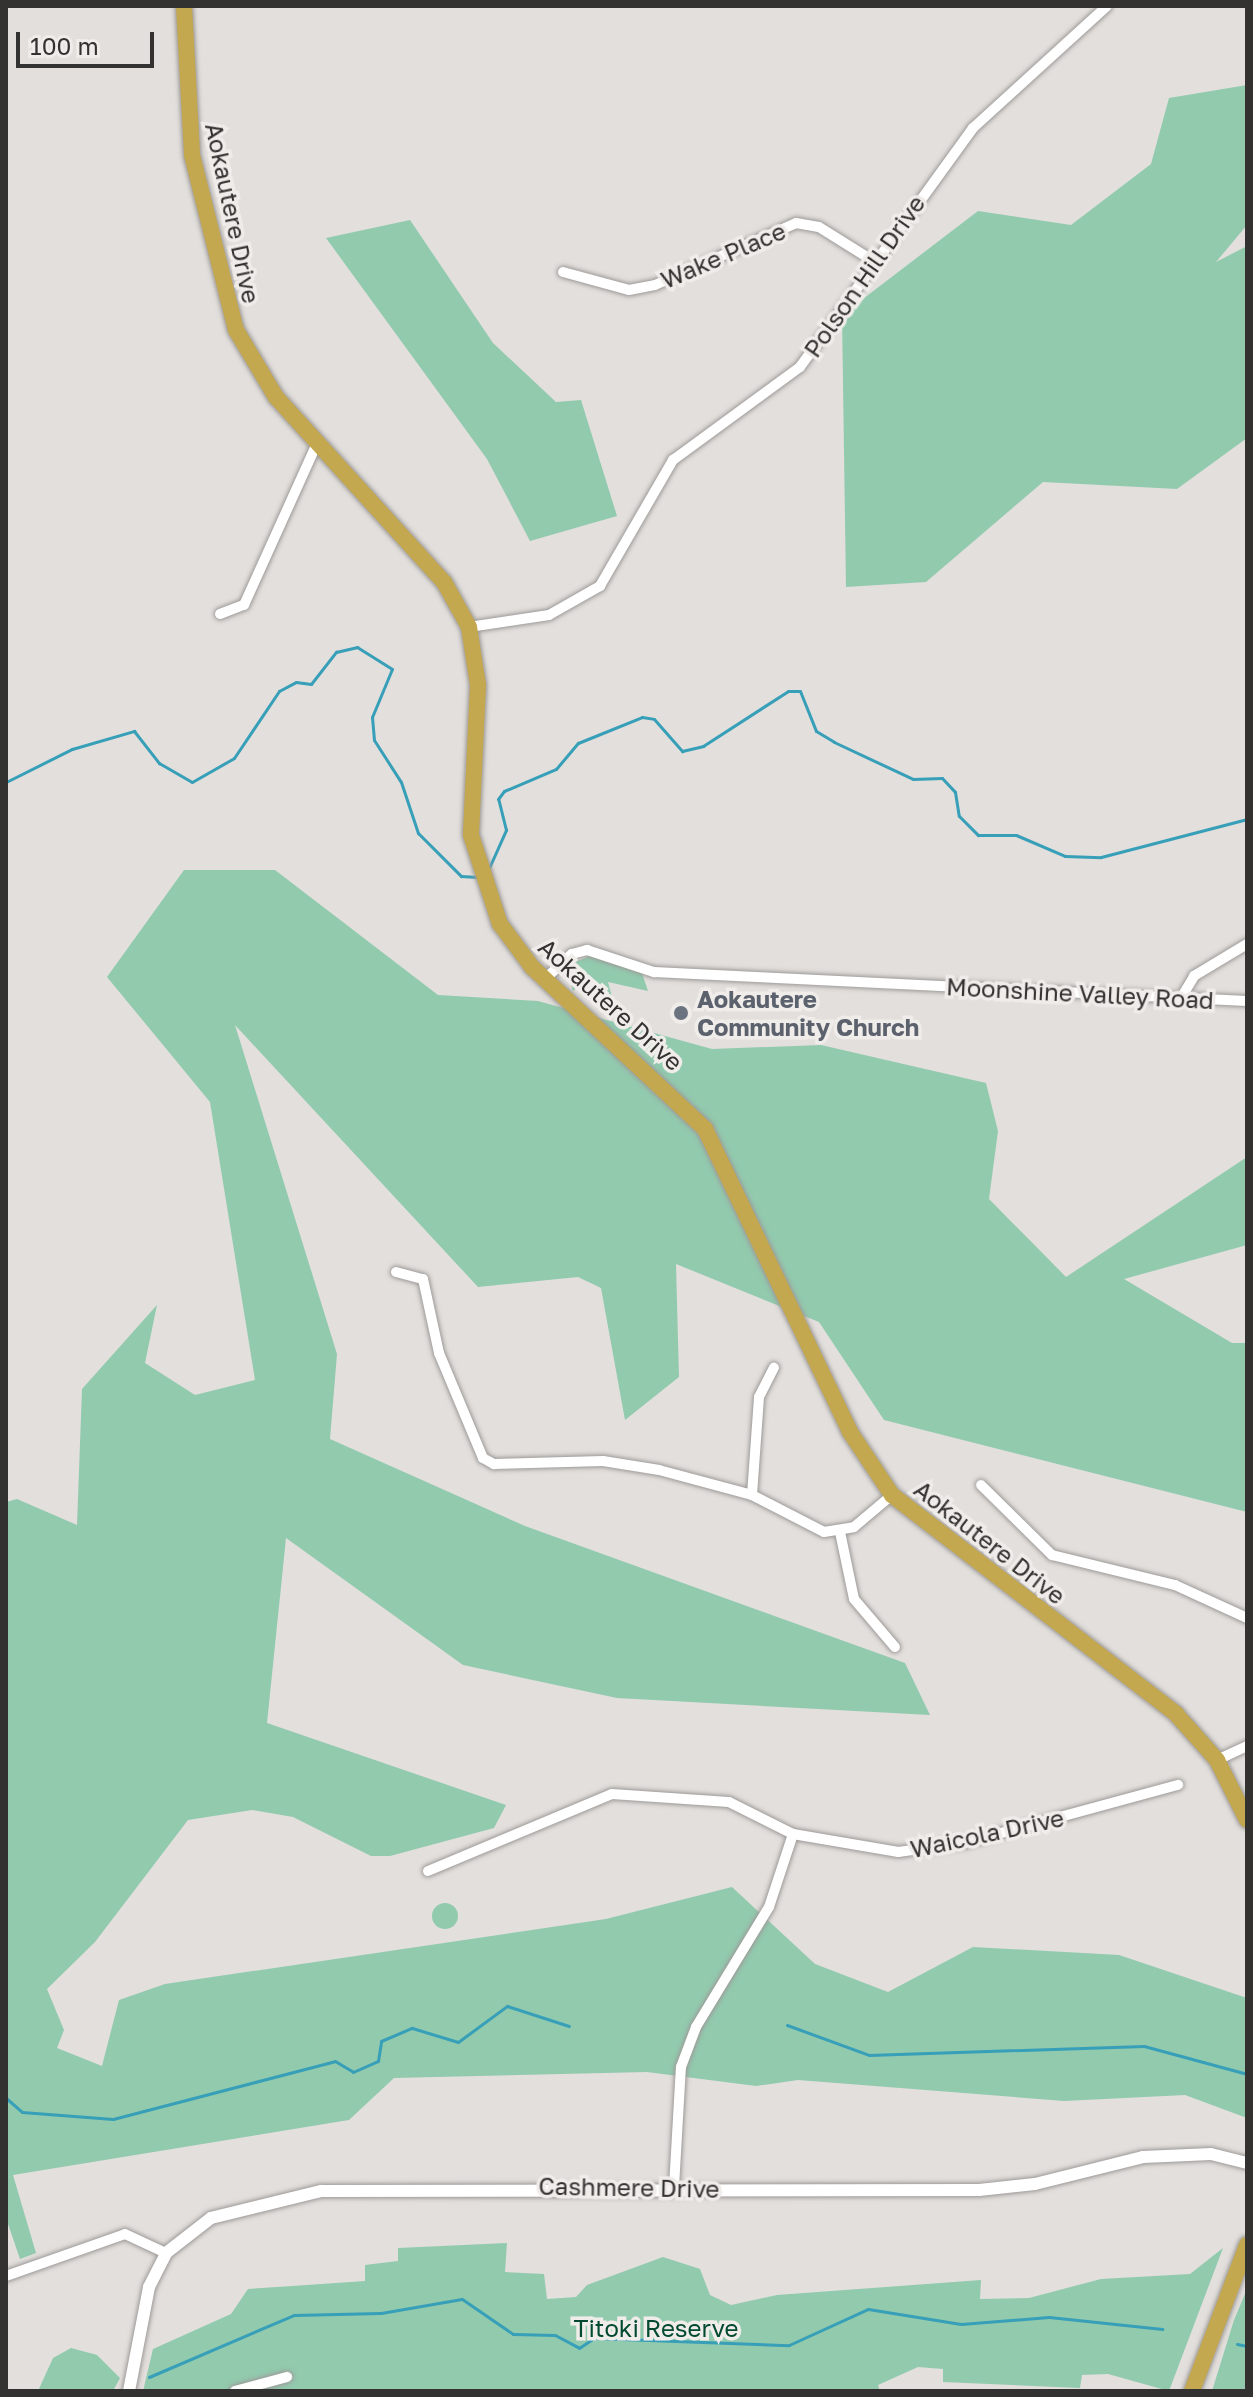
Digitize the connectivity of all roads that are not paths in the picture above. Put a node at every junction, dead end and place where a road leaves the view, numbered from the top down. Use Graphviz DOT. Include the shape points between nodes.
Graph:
graph roads {
  1 [pos="184,6"];
  2 [pos="1107,6"];
  3 [pos="875,262"];
  4 [pos="563,272"];
  5 [pos="317,443"];
  6 [pos="220,614"];
  7 [pos="469,627"];
  8 [pos="1247,944"];
  9 [pos="545,979"];
  10 [pos="1181,998"];
  11 [pos="1247,1001"];
  12 [pos="396,1272"];
  13 [pos="774,1368"];
  14 [pos="981,1485"];
  15 [pos="752,1495"];
  16 [pos="892,1495"];
  17 [pos="840,1532"];
  18 [pos="1247,1618"];
  19 [pos="895,1647"];
  20 [pos="1247,1746"];
  21 [pos="1217,1760"];
  22 [pos="1178,1785"];
  23 [pos="1247,1820"];
  24 [pos="793,1834"];
  25 [pos="428,1871"];
  26 [pos="1247,2163"];
  27 [pos="674,2187"];
  28 [pos="1247,2245"];
  29 [pos="166,2253"];
  30 [pos="6,2276"];
  31 [pos="287,2377"];
  32 [pos="129,2391"];
  33 [pos="235,2391"];
  34 [pos="1192,2391"];
  1 -- 5 [label="highway, Aokautere Drive" via="192,155 225,301 254,365"];
  2 -- 3 [label="street, Polson Hill Drive" via="973,128"];
  3 -- 4 [label="street, Wake Place" via="819,227 796,223 655,285 629,290"];
  3 -- 7 [label="street, Polson Hill Drive" via="800,367 673,460 600,586 549,615"];
  5 -- 6 [label="street" via="302,462 244,605"];
  5 -- 7 [label="highway, Aokautere Drive" via="444,582"];
  7 -- 9 [label="highway, Aokautere Drive" via="478,685 470,815 477,868 510,940"];
  8 -- 10 [label="street" via="1194,976"];
  9 -- 10 [label="street, Moonshine Valley Road" via="572,954 587,950 654,972"];
  9 -- 16 [label="highway, Aokautere Drive" via="705,1129 850,1432"];
  10 -- 11 [label="street, Moonshine Valley Road"];
  12 -- 15 [label="street" via="423,1279 439,1353 483,1458 494,1464 603,1461"];
  13 -- 15 [label="street" via="759,1397"];
  14 -- 18 [label="street" via="1042,1549 1100,1561"];
  15 -- 17 [label="street" via="803,1525"];
  16 -- 17 [label="street"];
  16 -- 21 [label="highway, Aokautere Drive" via="1156,1698"];
  17 -- 19 [label="street" via="854,1599"];
  20 -- 21 [label="street"];
  21 -- 23 [label="highway, Aokautere Drive"];
  22 -- 24 [label="street, Waicola Drive" via="964,1843 898,1852"];
  24 -- 25 [label="street, Waicola Drive" via="729,1802 612,1794"];
  24 -- 27 [label="street" via="769,1907 696,2027 681,2067"];
  26 -- 27 [label="street, Cashmere Drive" via="1211,2154 1143,2157 1051,2181 979,2190"];
  27 -- 29 [label="street, Cashmere Drive" via="321,2191 211,2218"];
  28 -- 34 [label="highway"];
  29 -- 30 [label="street" via="125,2234"];
  29 -- 32 [label="street, Cashmere Drive" via="149,2287"];
  31 -- 33 [label="street"];
}
